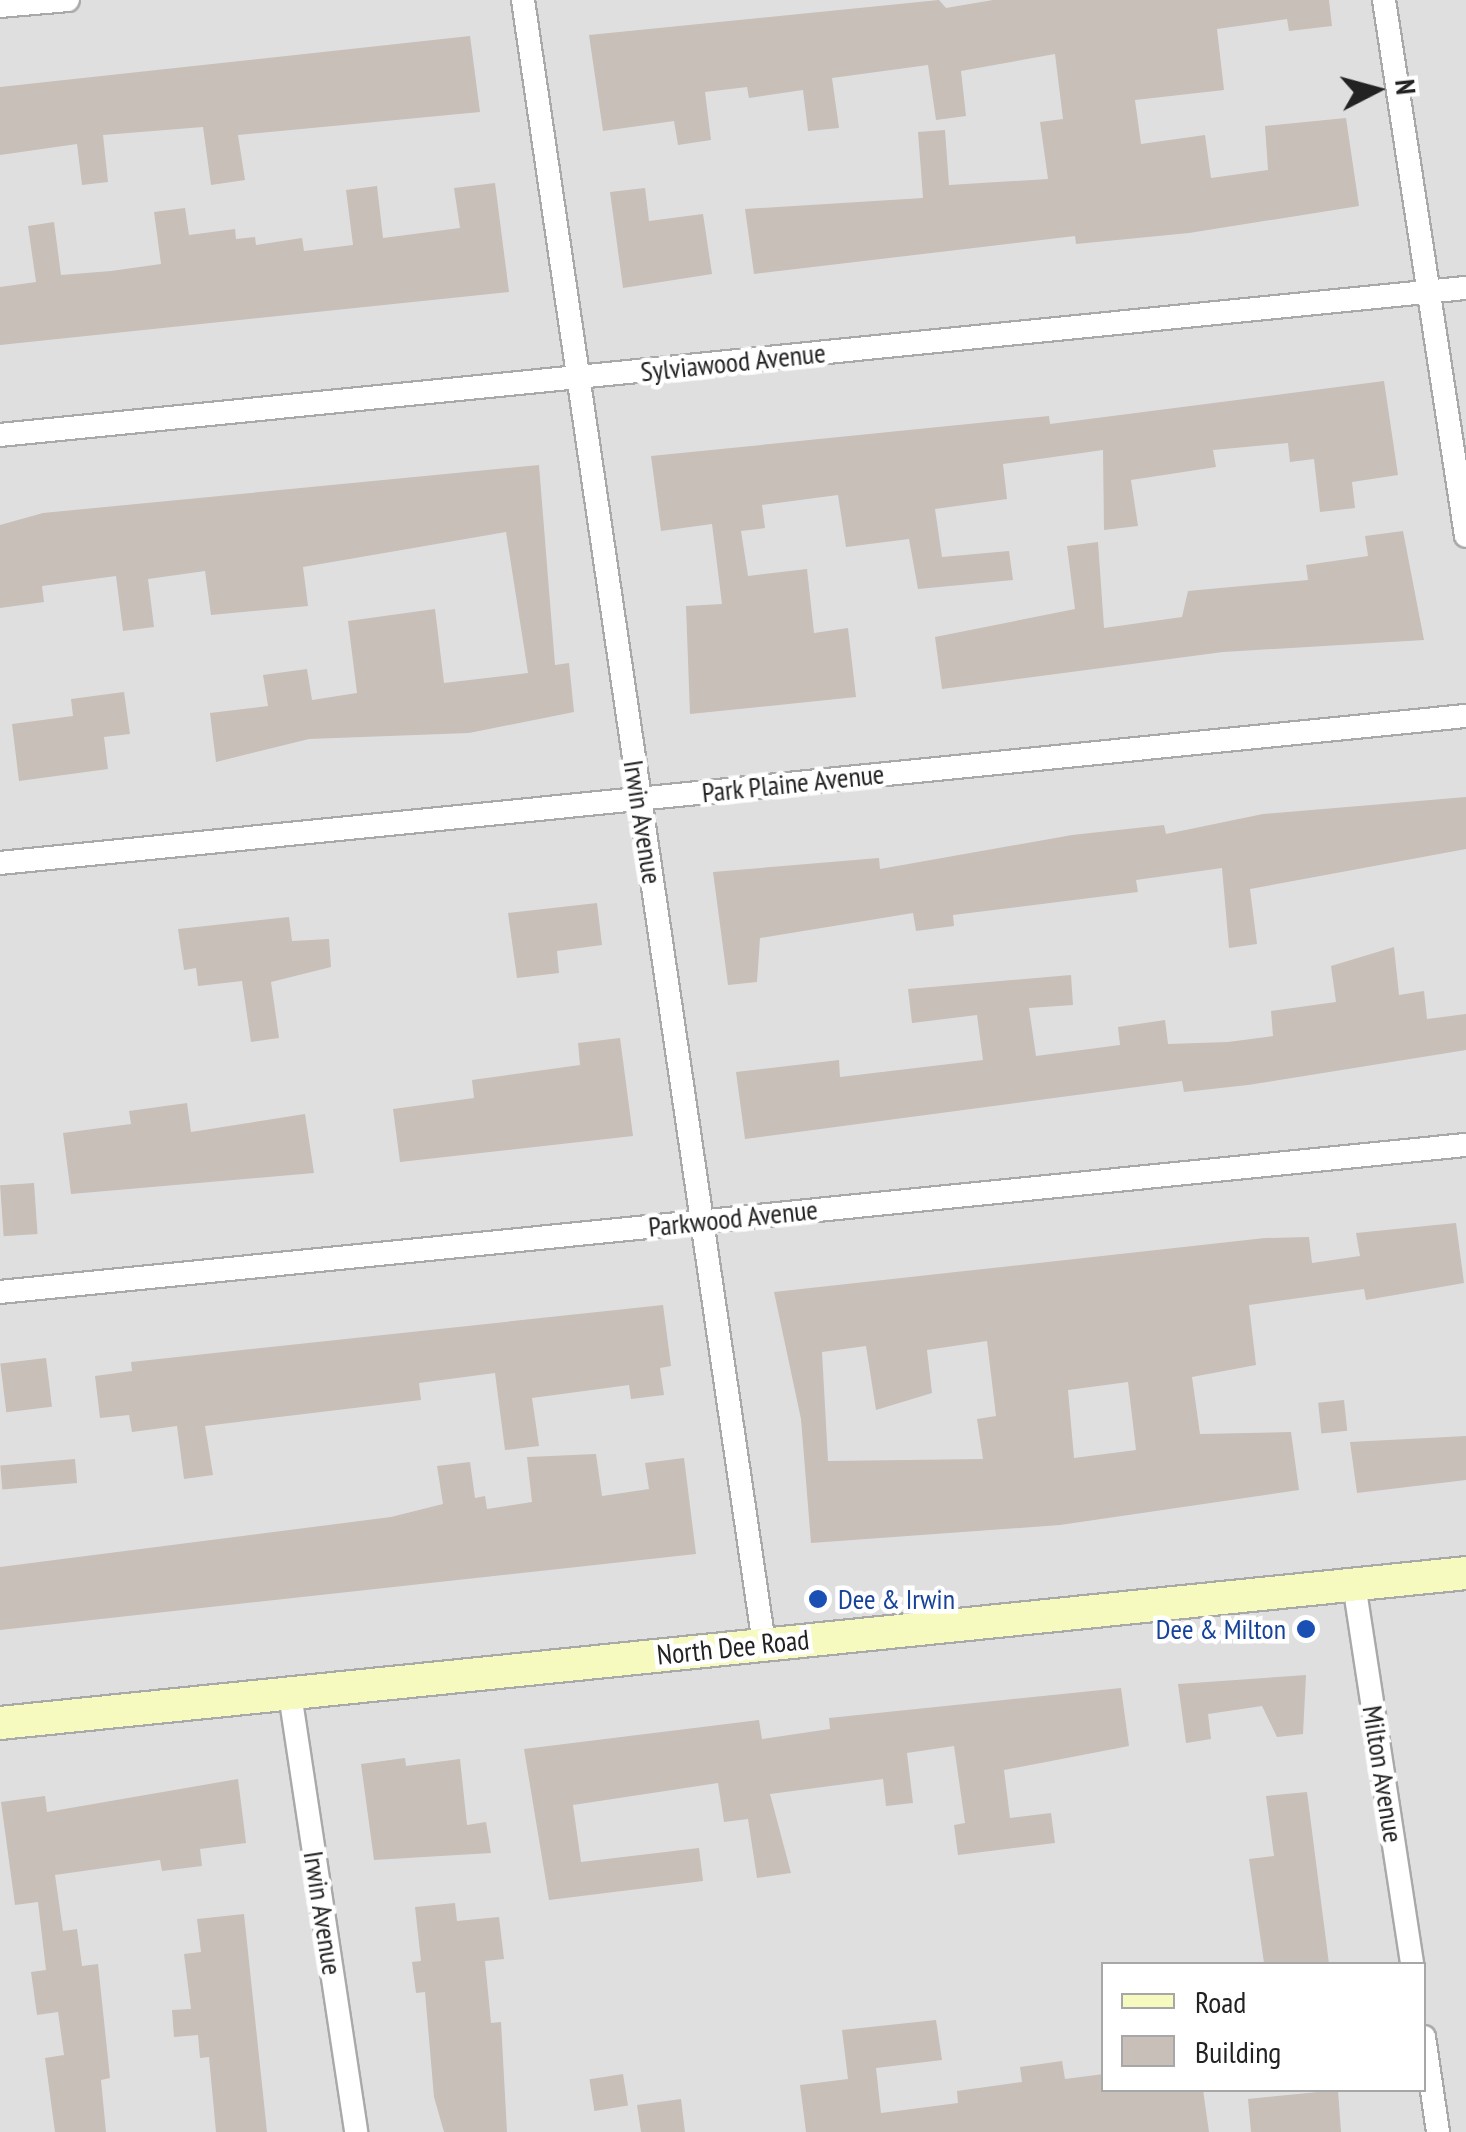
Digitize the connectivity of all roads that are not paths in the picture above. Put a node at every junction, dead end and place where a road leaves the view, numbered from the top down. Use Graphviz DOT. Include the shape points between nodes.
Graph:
graph roads {
  1 [pos="68,0"];
  2 [pos="523,0"];
  3 [pos="1384,0"];
  4 [pos="0,6"];
  5 [pos="1466,288"];
  6 [pos="1429,292"];
  7 [pos="576,378"];
  8 [pos="0,435"];
  9 [pos="1466,536"];
  10 [pos="1466,716"];
  11 [pos="640,799"];
  12 [pos="0,863"];
  13 [pos="1466,1145"];
  14 [pos="704,1221"];
  15 [pos="0,1292"];
  16 [pos="1466,1573"];
  17 [pos="1354,1584"];
  18 [pos="764,1643"];
  19 [pos="290,1694"];
  20 [pos="0,1722"];
  21 [pos="1412,1962"];
  22 [pos="1426,2051"];
  23 [pos="356,2132"];
  24 [pos="1438,2132"];
  1 -- 4 [label="street"];
  2 -- 7 [label="street, Irwin Avenue"];
  3 -- 6 [label="street"];
  5 -- 6 [label="street, Sylviawood Avenue"];
  6 -- 7 [label="street, Sylviawood Avenue"];
  6 -- 9 [label="street"];
  7 -- 8 [label="street, Sylviawood Avenue"];
  7 -- 11 [label="street, Irwin Avenue"];
  10 -- 11 [label="street, Park Plaine Avenue"];
  11 -- 12 [label="street, Park Plaine Avenue"];
  11 -- 14 [label="street, Irwin Avenue"];
  13 -- 14 [label="street, Parkwood Avenue"];
  14 -- 15 [label="street, Parkwood Avenue"];
  14 -- 18 [label="street, Irwin Avenue"];
  16 -- 17 [label="main road, North Dee Road"];
  17 -- 18 [label="main road, North Dee Road"];
  17 -- 21 [label="street, Milton Avenue"];
  18 -- 19 [label="main road, North Dee Road"];
  19 -- 20 [label="main road, North Dee Road"];
  19 -- 23 [label="street, Irwin Avenue"];
  22 -- 24 [label="street"];
}
